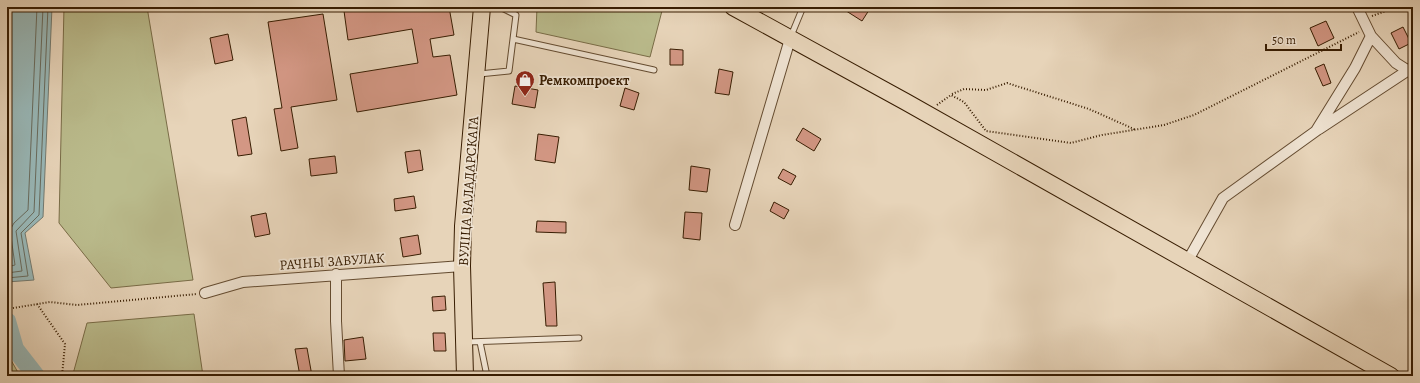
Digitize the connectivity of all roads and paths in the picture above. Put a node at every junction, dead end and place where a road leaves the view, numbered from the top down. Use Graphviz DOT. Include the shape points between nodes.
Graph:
graph roads {
  1 [pos="482,7"];
  2 [pos="500,7"];
  3 [pos="733,7"];
  4 [pos="803,7"];
  5 [pos="1357,7"];
  6 [pos="1397,7"];
  7 [pos="1363,19"];
  8 [pos="1369,32"];
  9 [pos="513,39"];
  10 [pos="790,39"];
  11 [pos="1410,69"];
  12 [pos="654,70"];
  13 [pos="476,75"];
  14 [pos="951,94"];
  15 [pos="933,108"];
  16 [pos="1138,131"];
  17 [pos="1316,131"];
  18 [pos="735,225"];
  19 [pos="1187,262"];
  20 [pos="462,266"];
  21 [pos="336,274"];
  22 [pos="205,293"];
  23 [pos="37,304"];
  24 [pos="7,308"];
  25 [pos="579,338"];
  26 [pos="464,342"];
  27 [pos="480,342"];
  28 [pos="62,376"];
  29 [pos="339,376"];
  30 [pos="465,376"];
  31 [pos="487,376"];
  32 [pos="1391,376"];
  1 -- 13 [label="main road, ВУЛІЦА ВАЛАДАРСКАГА"];
  2 -- 9 [label="lane" via="516,15"];
  3 -- 10 [label="main road"];
  4 -- 10 [label="lane"];
  5 -- 7 [label="street"];
  6 -- 7 [label="path"];
  7 -- 8 [label="street"];
  8 -- 11 [label="street" via="1396,63"];
  8 -- 16 [label="path" via="1194,115 1164,126"];
  8 -- 17 [label="street" via="1355,68"];
  9 -- 12 [label="lane"];
  9 -- 13 [label="lane" via="509,71"];
  10 -- 18 [label="street"];
  10 -- 19 [label="main road"];
  11 -- 17 [label="street"];
  13 -- 20 [label="main road, ВУЛІЦА ВАЛАДАРСКАГА"];
  14 -- 15 [label="path"];
  14 -- 16 [label="path" via="964,89 986,90 1007,83 1089,109"];
  14 -- 16 [label="path" via="964,102 986,131 1071,143 1102,135"];
  17 -- 19 [label="street" via="1223,198"];
  19 -- 32 [label="main road"];
  20 -- 21 [label="street, РАЧНЫ ЗАВУЛАК"];
  20 -- 26 [label="main road, ВУЛІЦА ВАЛАДАРСКАГА"];
  21 -- 22 [label="street, РАЧНЫ ЗАВУЛАК" via="243,282"];
  21 -- 29 [label="street"];
  22 -- 23 [label="path" via="77,305 50,302"];
  23 -- 24 [label="path"];
  23 -- 28 [label="path" via="65,344"];
  25 -- 27 [label="lane"];
  26 -- 27 [label="lane"];
  26 -- 30 [label="main road, ВУЛІЦА ВАЛАДАРСКАГА"];
  27 -- 31 [label="lane"];
}
